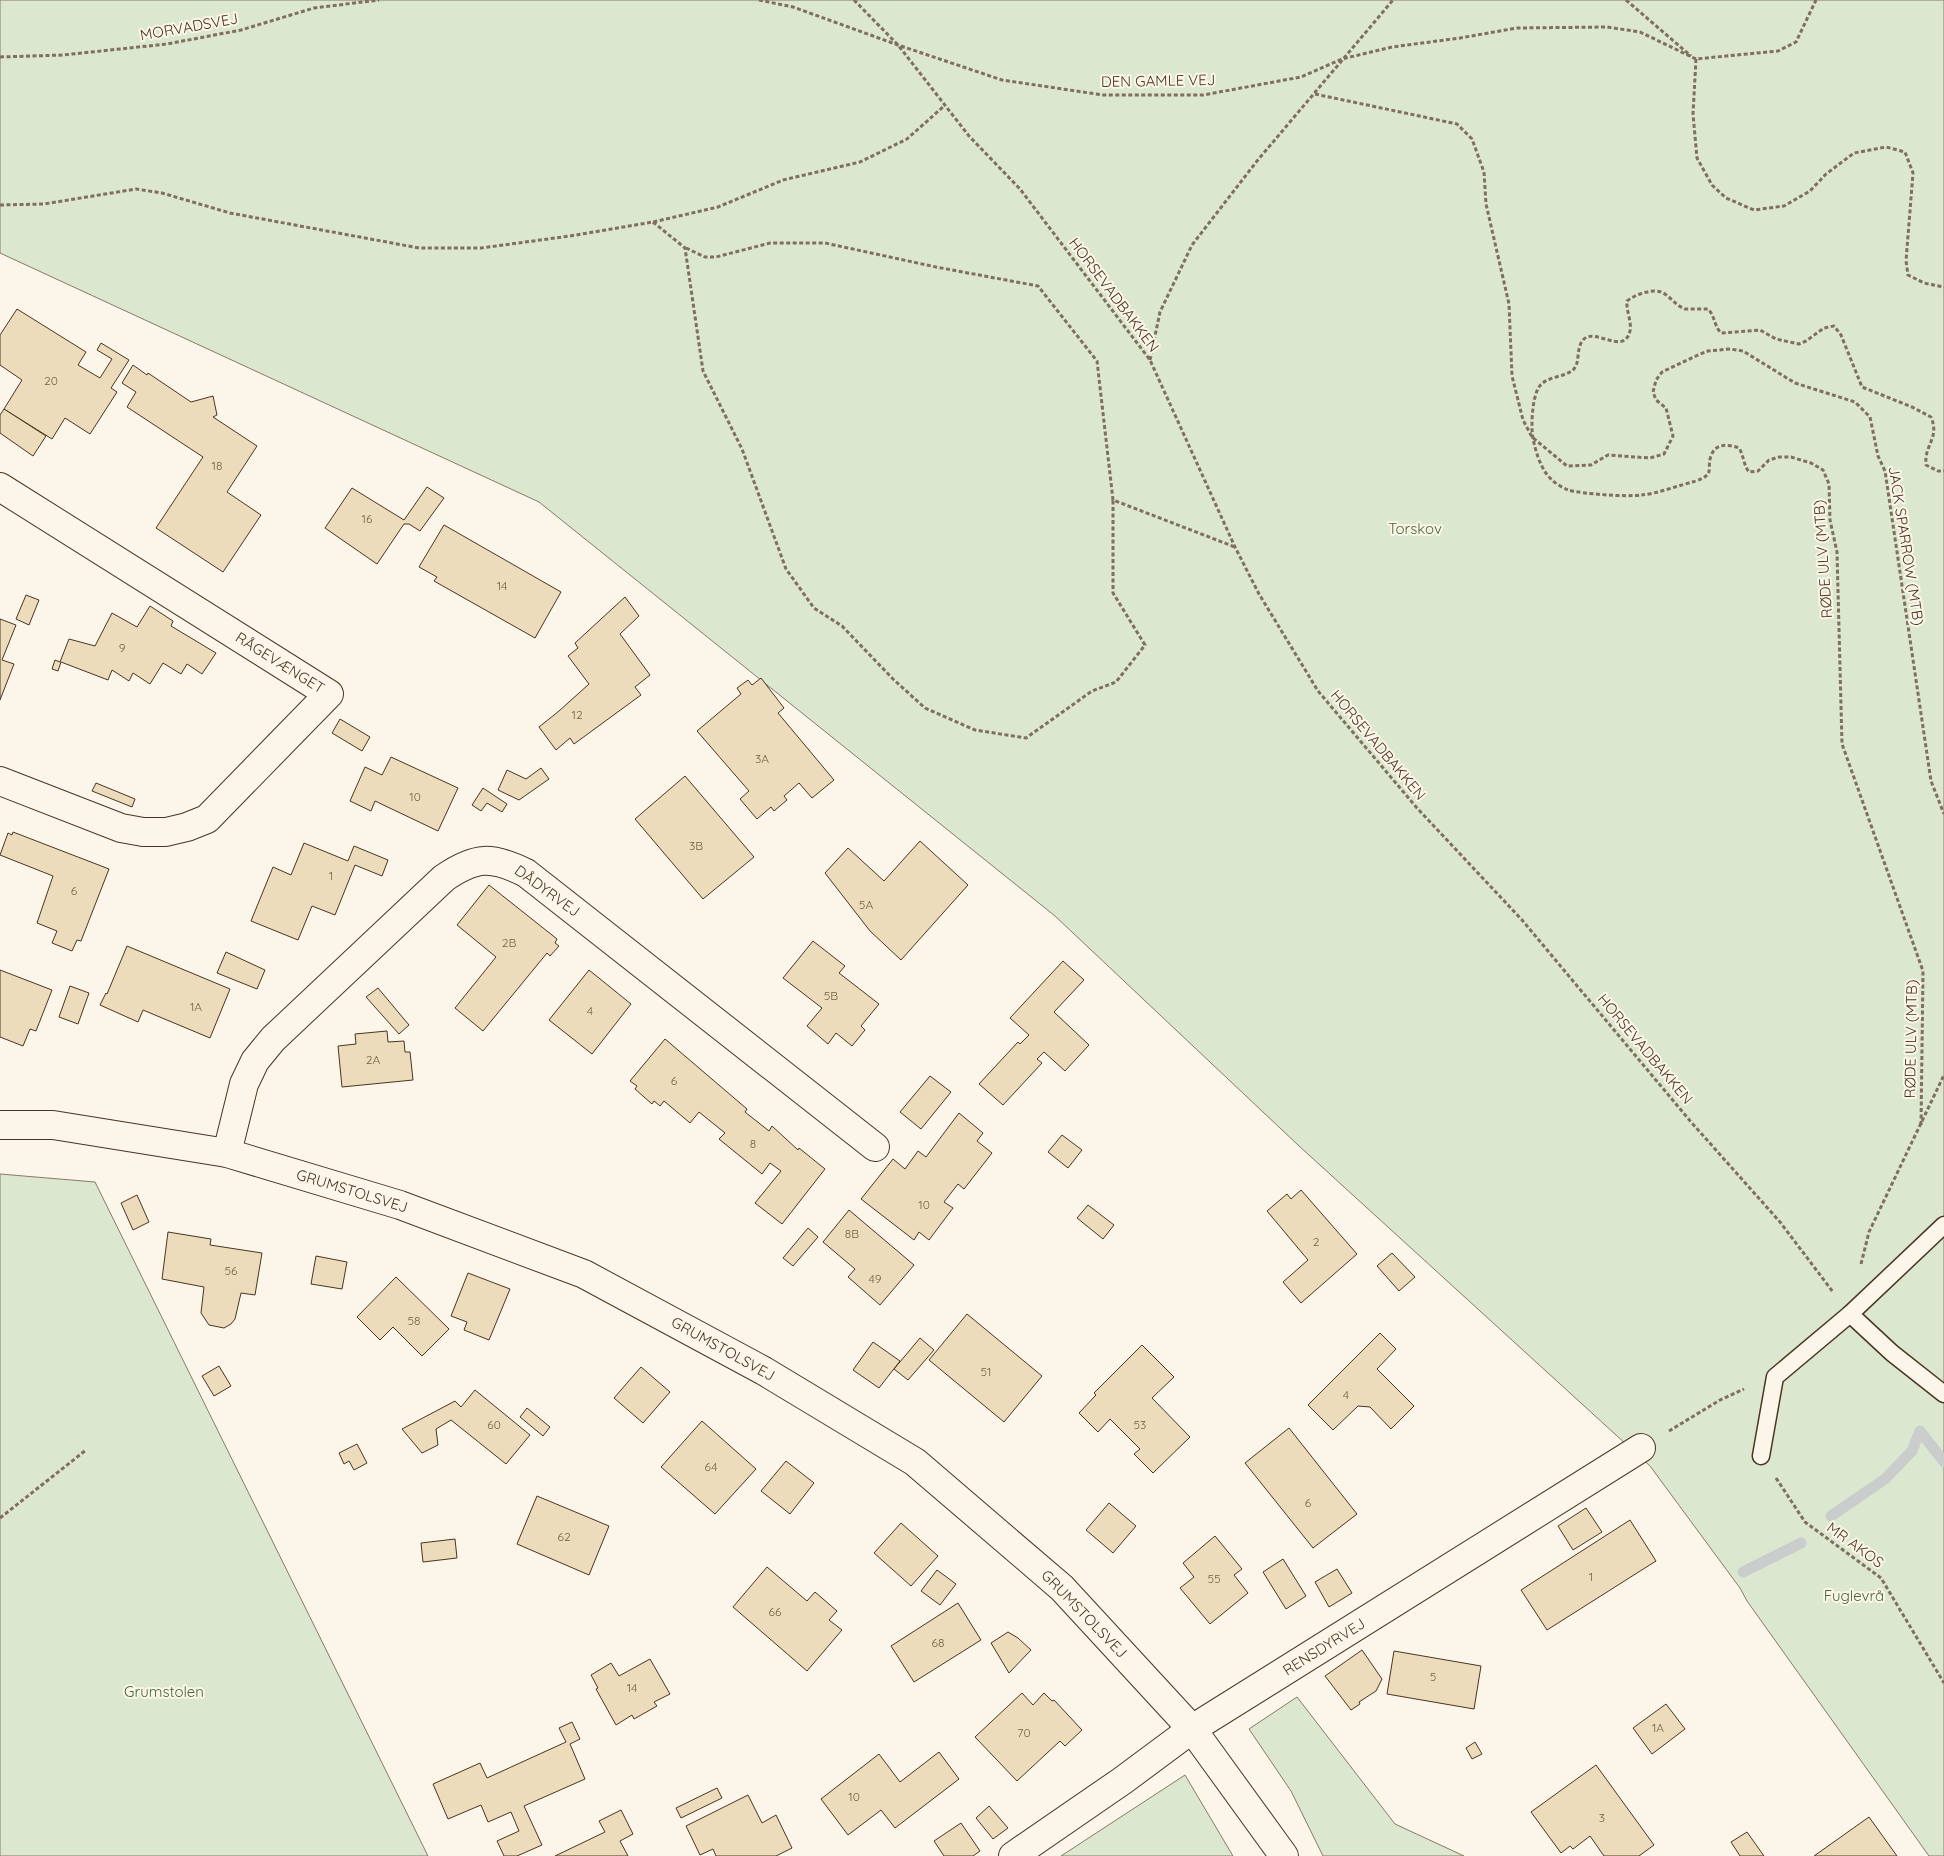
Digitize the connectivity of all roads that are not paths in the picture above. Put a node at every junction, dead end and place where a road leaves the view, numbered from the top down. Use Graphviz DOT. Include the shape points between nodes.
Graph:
graph roads {
  1 [pos="0,487"];
  2 [pos="0,781"];
  3 [pos="0,1125"];
  4 [pos="875,1147"];
  5 [pos="226,1154"];
  6 [pos="1944,1225"];
  7 [pos="1850,1314"];
  8 [pos="1944,1394"];
  9 [pos="1641,1448"];
  10 [pos="1761,1456"];
  11 [pos="1192,1729"];
  12 [pos="1013,1856"];
  13 [pos="1284,1856"];
  1 -- 2 [label="street, RÅGEVÆNGET" via="329,694 207,819 187,827 166,832 121,828"];
  3 -- 5 [label="street, GRUMSTOLSVEJ" via="53,1125"];
  4 -- 5 [label="street, DÅDYRVEJ" via="526,873 505,862 483,860 462,866 444,878 273,1039 244,1084"];
  5 -- 11 [label="street, GRUMSTOLSVEJ" via="400,1205 584,1274 764,1371 915,1462 1062,1588"];
  6 -- 7 [label="lane"];
  7 -- 8 [label="lane"];
  7 -- 10 [label="lane" via="1775,1377"];
  9 -- 11 [label="street, RENSDYRVEJ"];
  11 -- 12 [label="street, RENSDYRVEJ"];
  11 -- 13 [label="street, GRUMSTOLSVEJ"];
}
